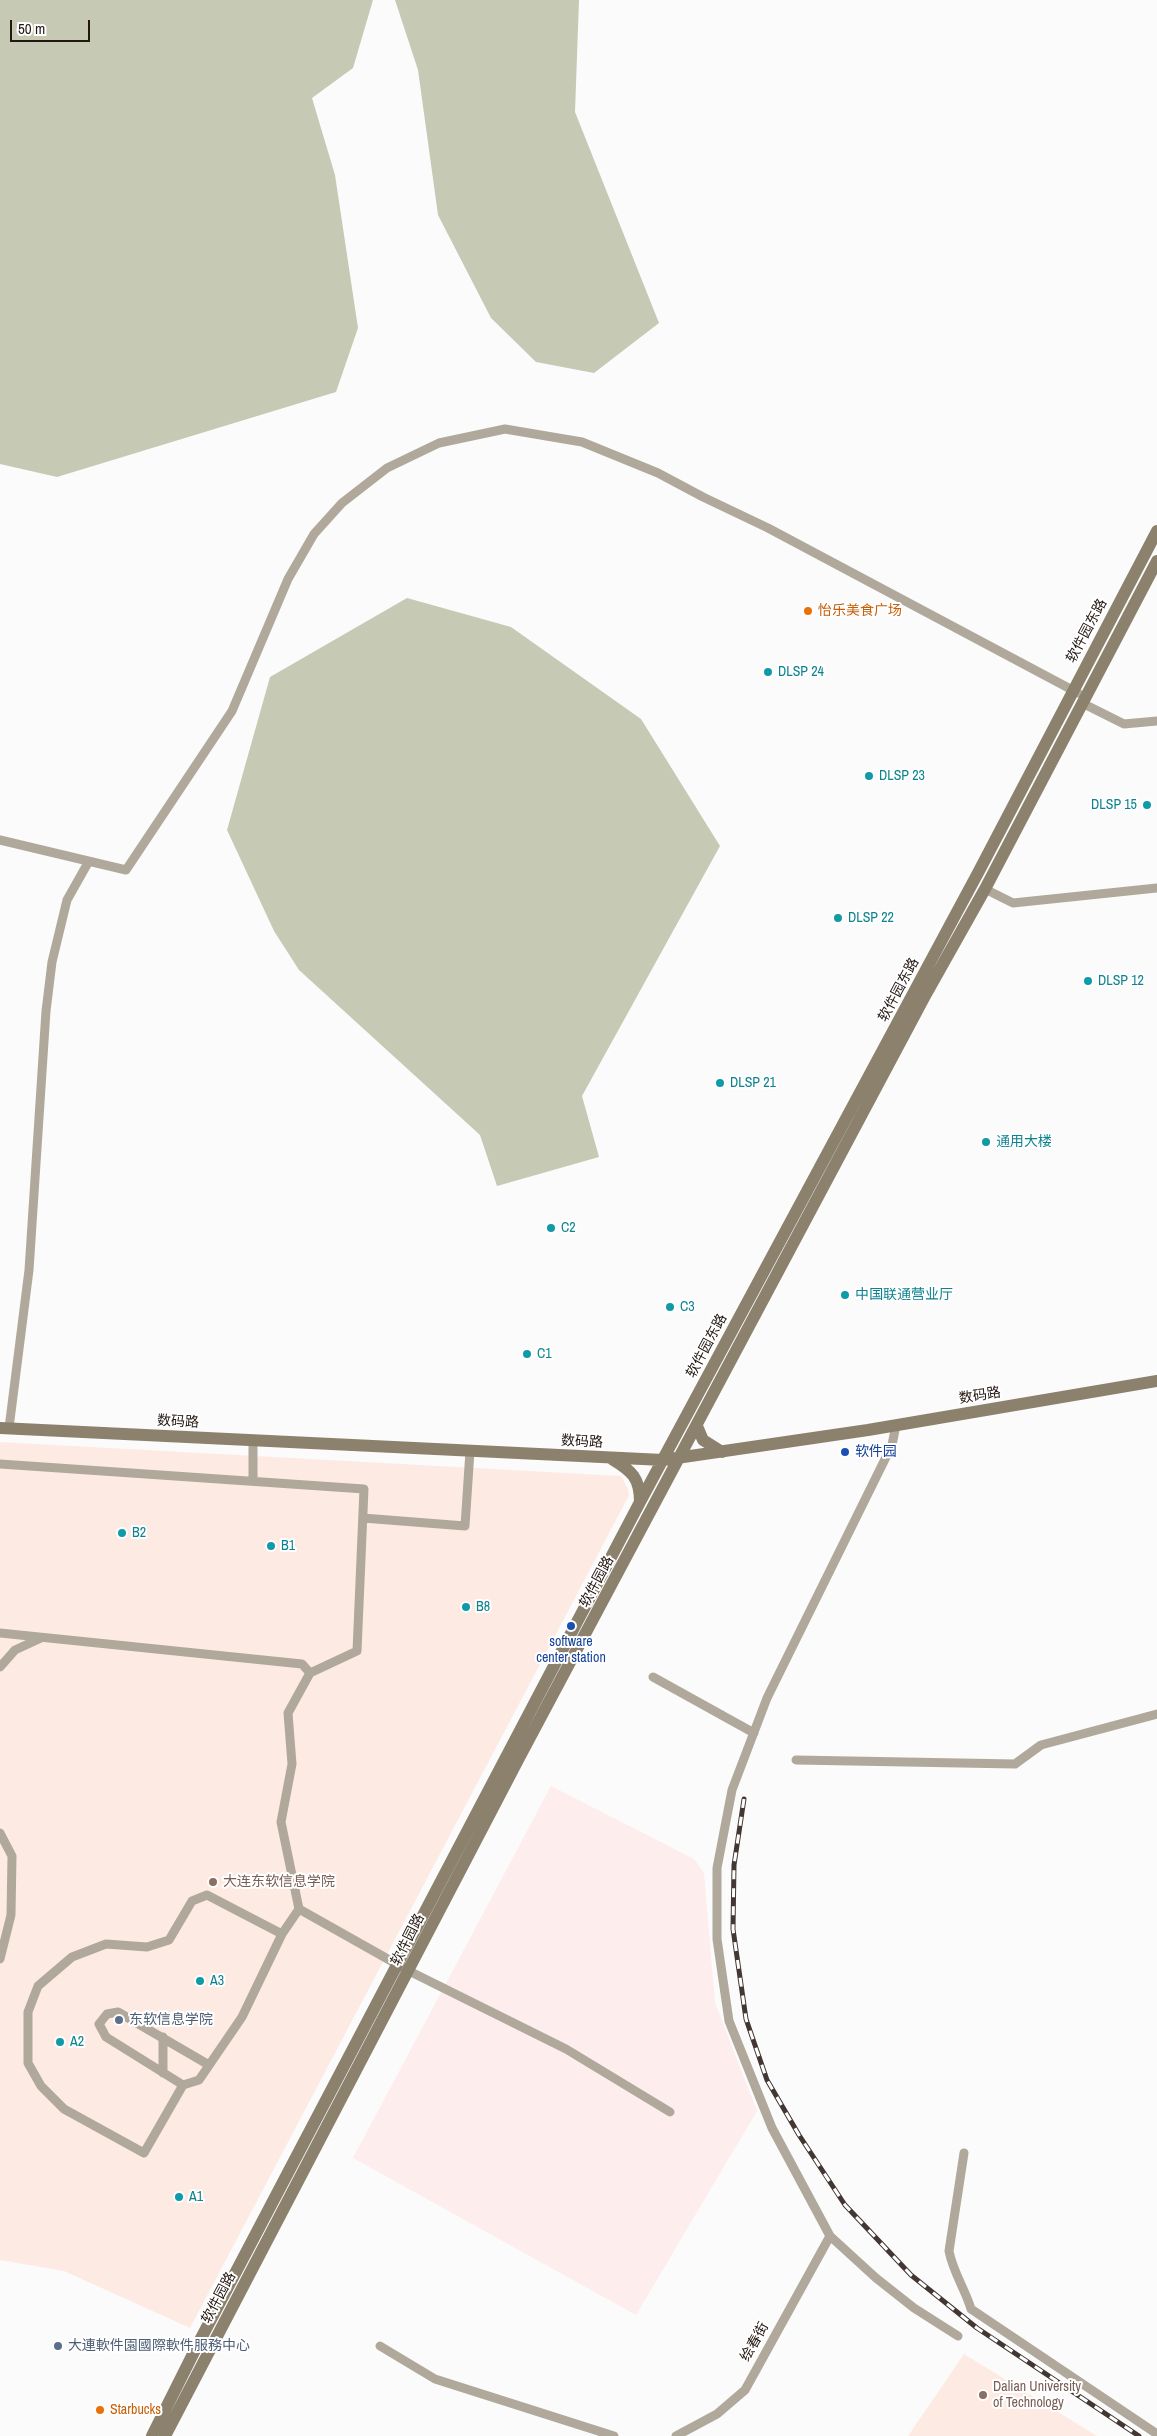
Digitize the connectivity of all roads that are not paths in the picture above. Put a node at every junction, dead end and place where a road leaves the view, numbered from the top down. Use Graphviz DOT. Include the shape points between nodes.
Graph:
graph roads {
  1 [pos="1157,531"];
  2 [pos="1157,561"];
  3 [pos="1073,691"];
  4 [pos="1084,700"];
  5 [pos="1157,721"];
  6 [pos="0,840"];
  7 [pos="89,861"];
  8 [pos="1157,888"];
  9 [pos="985,889"];
  10 [pos="1157,1381"];
  11 [pos="896,1425"];
  12 [pos="697,1426"];
  13 [pos="5,1428"];
  14 [pos="253,1440"];
  15 [pos="470,1451"];
  16 [pos="722,1452"];
  17 [pos="610,1458"];
  18 [pos="679,1459"];
  19 [pos="663,1460"];
  20 [pos="0,1464"];
  21 [pos="253,1481"];
  22 [pos="640,1502"];
  23 [pos="363,1518"];
  24 [pos="0,1634"];
  25 [pos="41,1638"];
  26 [pos="0,1667"];
  27 [pos="310,1673"];
  28 [pos="653,1677"];
  29 [pos="1157,1714"];
  30 [pos="754,1733"];
  31 [pos="796,1760"];
  32 [pos="0,1833"];
  33 [pos="299,1909"];
  34 [pos="282,1934"];
  35 [pos="0,1959"];
  36 [pos="397,1964"];
  37 [pos="410,1971"];
  38 [pos="162,2037"];
  39 [pos="209,2065"];
  40 [pos="163,2073"];
  41 [pos="183,2084"];
  42 [pos="670,2112"];
  43 [pos="964,2153"];
  44 [pos="830,2236"];
  45 [pos="958,2336"];
  46 [pos="380,2346"];
  47 [pos="1157,2434"];
  48 [pos="152,2436"];
  49 [pos="165,2436"];
  50 [pos="614,2436"];
  51 [pos="676,2436"];
  1 -- 3 [label="main road, 软件园东路"];
  2 -- 4 [label="main road, 软件园东路"];
  3 -- 4 [label="street"];
  3 -- 7 [label="street" via="658,473 582,442 504,429 439,443 387,468 342,502 314,534 288,578 232,711 126,870"];
  3 -- 19 [label="main road, 软件园东路"];
  4 -- 5 [label="street" via="1124,724"];
  4 -- 9 [label="main road, 软件园东路"];
  6 -- 7 [label="street"];
  7 -- 13 [label="street" via="67,900 53,954 46,1011 29,1270"];
  8 -- 9 [label="street" via="1013,903"];
  9 -- 12 [label="main road, 软件园东路"];
  10 -- 11 [label="main road, 数码路"];
  11 -- 16 [label="main road, 数码路"];
  11 -- 30 [label="street" via="892,1445 767,1698"];
  12 -- 16 [label="main road" via="703,1440"];
  12 -- 18 [label="main road, 软件园东路"];
  13 -- 14 [label="main road, 数码路"];
  14 -- 15 [label="main road, 数码路"];
  14 -- 21 [label="street"];
  15 -- 17 [label="main road, 数码路"];
  15 -- 23 [label="street" via="465,1526"];
  16 -- 18 [label="main road, 数码路"];
  17 -- 19 [label="main road, 数码路"];
  17 -- 22 [label="main road" via="635,1476 640,1487"];
  18 -- 19 [label="main road, 数码路"];
  18 -- 37 [label="main road, 软件园路"];
  19 -- 22 [label="main road, 软件园路"];
  20 -- 21 [label="street"];
  21 -- 23 [label="street" via="364,1489"];
  22 -- 36 [label="main road, 软件园路"];
  23 -- 27 [label="street" via="357,1651"];
  24 -- 25 [label="street"];
  25 -- 26 [label="street" via="15,1650"];
  25 -- 27 [label="street" via="302,1664"];
  27 -- 33 [label="street" via="288,1712 292,1764 281,1822"];
  28 -- 30 [label="street"];
  29 -- 31 [label="street" via="1042,1745 1015,1764"];
  30 -- 44 [label="street" via="732,1790 717,1868 717,1939 729,2021 772,2128"];
  32 -- 35 [label="street" via="12,1856 11,1914"];
  33 -- 34 [label="street"];
  33 -- 36 [label="street"];
  34 -- 39 [label="street" via="242,2017"];
  34 -- 41 [label="street" via="206,1895 192,1901 169,1940 147,1947 106,1944 72,1957 38,1986 28,2012 28,2063 41,2086 64,2109 144,2153"];
  36 -- 37 [label="street"];
  36 -- 48 [label="main road, 软件园路"];
  37 -- 42 [label="street" via="566,2049"];
  37 -- 49 [label="main road, 软件园路"];
  38 -- 39 [label="street"];
  38 -- 40 [label="street"];
  38 -- 40 [label="street" via="118,2012 107,2014 99,2024 106,2037"];
  39 -- 41 [label="street" via="199,2080"];
  40 -- 41 [label="street"];
  43 -- 47 [label="street" via="950,2251 952,2265 971,2309"];
  44 -- 45 [label="street" via="914,2308"];
  44 -- 51 [label="street, 绘春街" via="744,2390 717,2414"];
  46 -- 50 [label="street" via="435,2379"];
}
